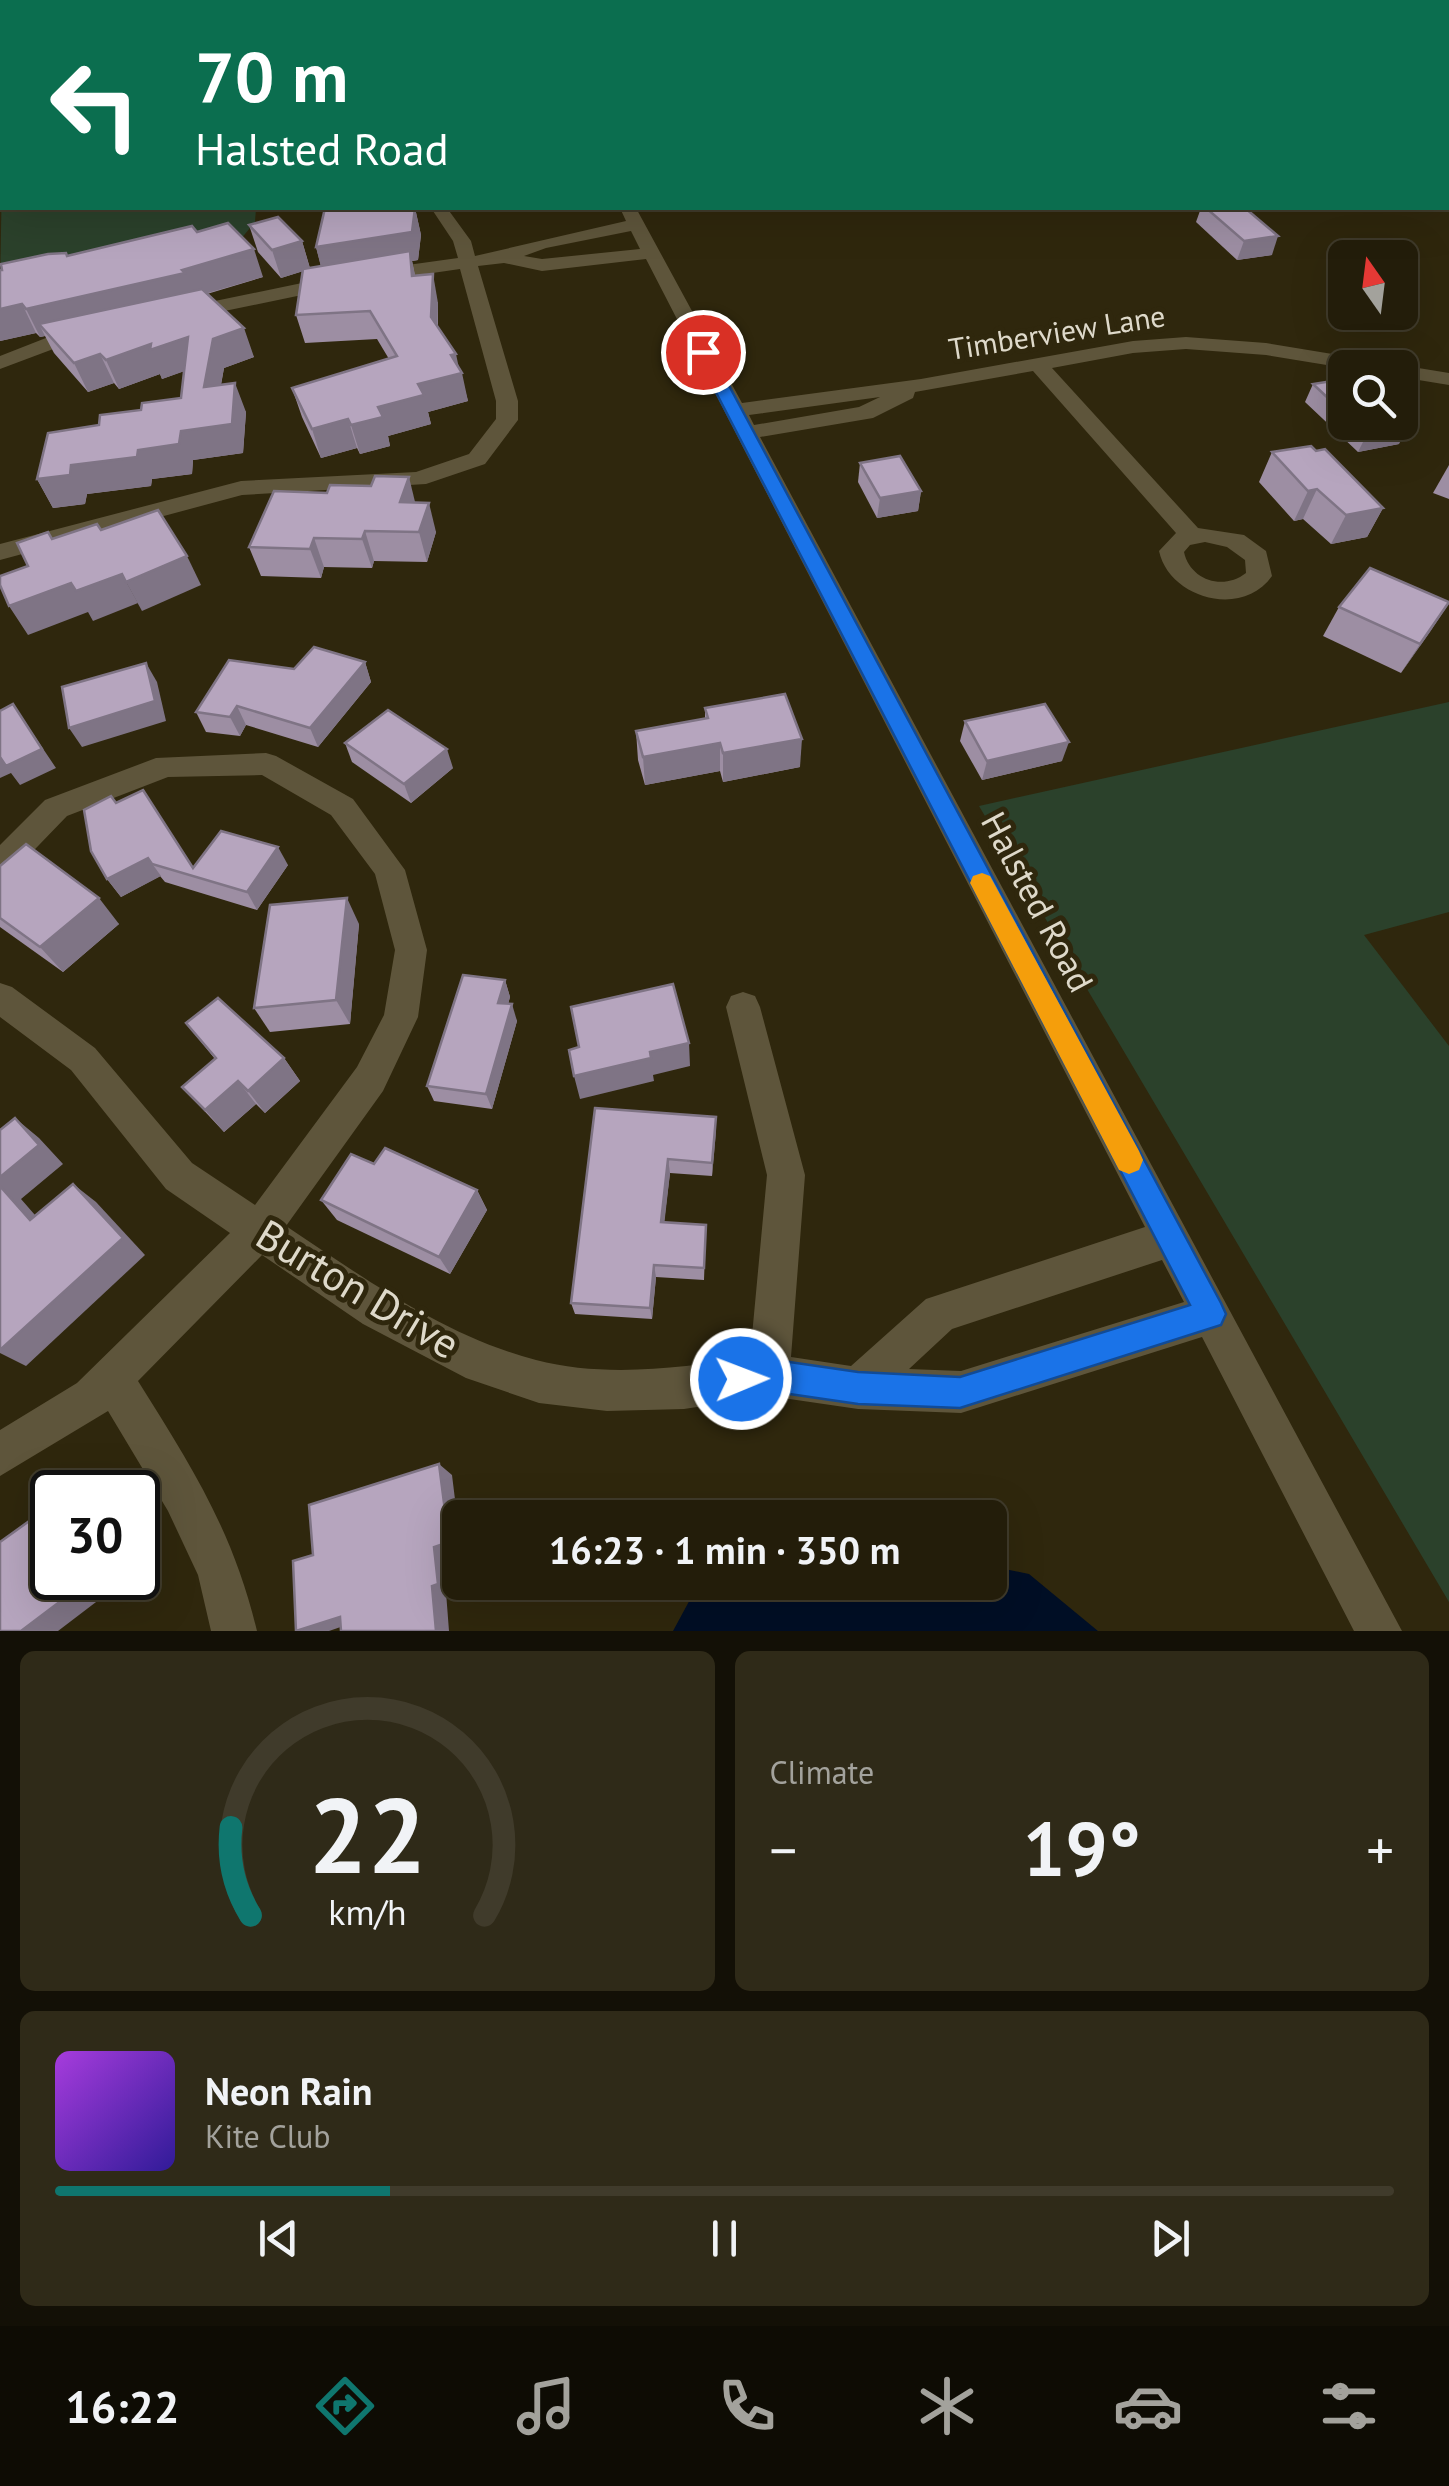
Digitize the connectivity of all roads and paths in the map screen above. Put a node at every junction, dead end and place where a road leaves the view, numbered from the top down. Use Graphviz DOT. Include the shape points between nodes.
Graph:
graph roads {
  1 [pos="440,210"];
  2 [pos="639,228"];
  3 [pos="504,257"];
  4 [pos="467,262"];
  5 [pos="155,320"];
  6 [pos="116,328"];
  7 [pos="1328,359"];
  8 [pos="1036,362"];
  9 [pos="0,363"];
  10 [pos="1418,374"];
  11 [pos="1449,379"];
  12 [pos="739,422"];
  13 [pos="1192,536"];
  14 [pos="0,552"];
  15 [pos="0,865"];
  16 [pos="0,998"];
  17 [pos="743,1006"];
  18 [pos="260,1230"];
  19 [pos="1170,1238"];
  20 [pos="1210,1314"];
  21 [pos="769,1375"];
  22 [pos="112,1378"];
  23 [pos="858,1388"];
  24 [pos="0,1454"];
  25 [pos="234,1631"];
  26 [pos="1379,1631"];
  1 -- 4 [label="street"];
  2 -- 3 [label="street" via="541,242"];
  2 -- 3 [label="street" via="542,265"];
  2 -- 12 [label="street, Halsted Road"];
  3 -- 4 [label="street"];
  4 -- 5 [label="street"];
  4 -- 14 [label="street" via="507,401 507,420 477,459 418,479 241,488"];
  6 -- 9 [label="street" via="58,340"];
  7 -- 8 [label="street, Timberview Lane" via="1186,343"];
  8 -- 12 [label="street, Timberview Lane" via="921,385 865,413"];
  8 -- 13 [label="street"];
  10 -- 11 [label="street"];
  12 -- 19 [label="street, Halsted Road"];
  15 -- 18 [label="street" via="56,808 74,800 166,766 266,764 342,807 389,870 411,950 401,1016 370,1079"];
  16 -- 18 [label="street, Burton Drive" via="83,1059 179,1176"];
  17 -- 21 [label="street" via="786,1175"];
  18 -- 21 [label="street, Burton Drive" via="376,1310 481,1363 539,1382 607,1390 684,1388"];
  18 -- 22 [label="street"];
  19 -- 20 [label="street, Halsted Road"];
  19 -- 23 [label="street" via="940,1313"];
  20 -- 23 [label="street, Burton Drive" via="960,1392"];
  20 -- 26 [label="street, Halsted Road"];
  21 -- 23 [label="street, Burton Drive"];
  22 -- 24 [label="street" via="92,1398"];
  22 -- 25 [label="street" via="184,1496 220,1572"];
}
